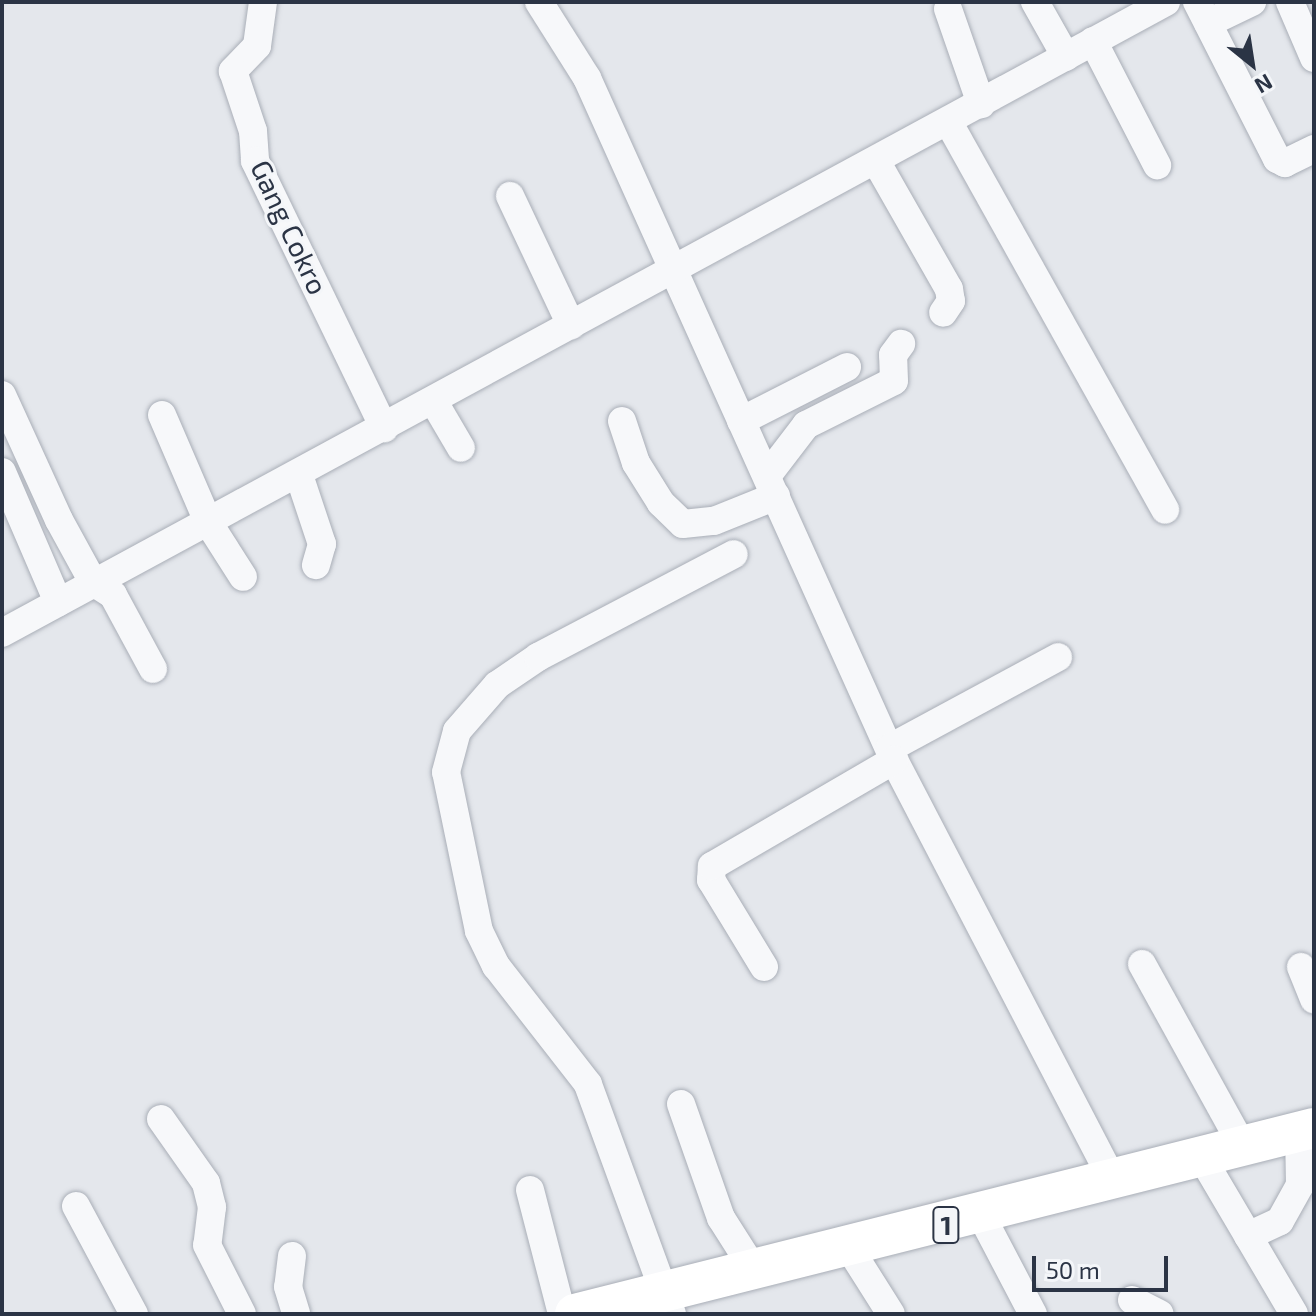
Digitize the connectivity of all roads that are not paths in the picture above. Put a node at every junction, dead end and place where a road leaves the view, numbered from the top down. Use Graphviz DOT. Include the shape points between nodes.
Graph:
graph roads {
  1 [pos="539,2"];
  2 [pos="1035,2"];
  3 [pos="1166,2"];
  4 [pos="1252,2"];
  5 [pos="1290,2"];
  6 [pos="948,9"];
  7 [pos="1202,13"];
  8 [pos="263,16"];
  9 [pos="1093,41"];
  10 [pos="1066,57"];
  11 [pos="1314,58"];
  12 [pos="981,104"];
  13 [pos="949,123"];
  14 [pos="1314,149"];
  15 [pos="876,161"];
  16 [pos="1157,165"];
  17 [pos="510,196"];
  18 [pos="672,272"];
  19 [pos="943,313"];
  20 [pos="571,325"];
  21 [pos="901,344"];
  22 [pos="847,367"];
  23 [pos="2,395"];
  24 [pos="434,402"];
  25 [pos="162,415"];
  26 [pos="622,421"];
  27 [pos="741,421"];
  28 [pos="384,428"];
  29 [pos="461,448"];
  30 [pos="2,472"];
  31 [pos="299,475"];
  32 [pos="771,486"];
  33 [pos="1165,510"];
  34 [pos="208,522"];
  35 [pos="734,554"];
  36 [pos="316,565"];
  37 [pos="243,577"];
  38 [pos="93,582"];
  39 [pos="58,602"];
  40 [pos="2,633"];
  41 [pos="1058,657"];
  42 [pos="153,669"];
  43 [pos="892,754"];
  44 [pos="1142,964"];
  45 [pos="764,967"];
  46 [pos="1301,967"];
  47 [pos="1314,1000"];
  48 [pos="681,1104"];
  49 [pos="161,1119"];
  50 [pos="1307,1129"];
  51 [pos="1242,1145"];
  52 [pos="1201,1156"];
  53 [pos="1113,1181"];
  54 [pos="530,1190"];
  55 [pos="76,1206"];
  56 [pos="981,1215"];
  57 [pos="1248,1236"];
  58 [pos="848,1246"];
  59 [pos="292,1256"];
  60 [pos="754,1270"];
  61 [pos="1132,1300"];
  62 [pos="667,1303"];
  63 [pos="134,1314"];
  64 [pos="242,1314"];
  65 [pos="296,1314"];
  66 [pos="562,1314"];
  67 [pos="575,1314"];
  68 [pos="891,1314"];
  69 [pos="1033,1314"];
  70 [pos="1160,1314"];
  71 [pos="1294,1314"];
  1 -- 18 [label="street" via="587,78"];
  2 -- 10 [label="street"];
  3 -- 9 [label="street"];
  4 -- 7 [label="street"];
  5 -- 11 [label="street"];
  6 -- 12 [label="street"];
  7 -- 14 [label="street" via="1277,159 1285,163"];
  8 -- 28 [label="street, Gang Cokro" via="257,46 233,71 253,131 255,161"];
  9 -- 10 [label="street"];
  9 -- 16 [label="street"];
  10 -- 12 [label="street"];
  12 -- 13 [label="street"];
  13 -- 15 [label="street"];
  13 -- 33 [label="street"];
  15 -- 18 [label="street"];
  15 -- 19 [label="street" via="949,289 951,301"];
  17 -- 20 [label="street"];
  18 -- 20 [label="street"];
  18 -- 27 [label="street"];
  20 -- 24 [label="street"];
  21 -- 32 [label="street" via="893,355 894,381 806,425"];
  22 -- 27 [label="street"];
  23 -- 38 [label="street"];
  24 -- 28 [label="street"];
  24 -- 29 [label="street"];
  25 -- 34 [label="street"];
  26 -- 32 [label="street" via="636,463 661,503 683,524 714,521"];
  27 -- 32 [label="street"];
  28 -- 31 [label="street"];
  30 -- 39 [label="street"];
  31 -- 34 [label="street"];
  31 -- 36 [label="street" via="322,544"];
  32 -- 43 [label="street"];
  34 -- 37 [label="street"];
  34 -- 38 [label="street"];
  35 -- 62 [label="street" via="538,657 497,685 457,731 446,772 479,931 496,966 588,1084 627,1177"];
  38 -- 39 [label="street"];
  38 -- 42 [label="street" via="113,595"];
  39 -- 40 [label="street"];
  41 -- 43 [label="street"];
  43 -- 45 [label="street" via="712,866 711,880"];
  43 -- 53 [label="street"];
  44 -- 51 [label="street"];
  46 -- 47 [label="street"];
  48 -- 60 [label="street" via="721,1218"];
  49 -- 64 [label="street" via="206,1183 212,1207 207,1245"];
  50 -- 51 [label="highway, 1"];
  50 -- 57 [label="street" via="1300,1185 1280,1221"];
  51 -- 52 [label="highway, 1"];
  52 -- 53 [label="highway, 1"];
  52 -- 57 [label="street"];
  53 -- 56 [label="highway, 1"];
  54 -- 66 [label="street"];
  55 -- 63 [label="street"];
  56 -- 58 [label="highway, 1"];
  56 -- 69 [label="street"];
  57 -- 71 [label="street"];
  58 -- 60 [label="highway, 1"];
  58 -- 68 [label="street"];
  59 -- 65 [label="street" via="288,1287"];
  60 -- 62 [label="highway, 1"];
  61 -- 70 [label="street"];
  62 -- 67 [label="highway, 1"];
}
